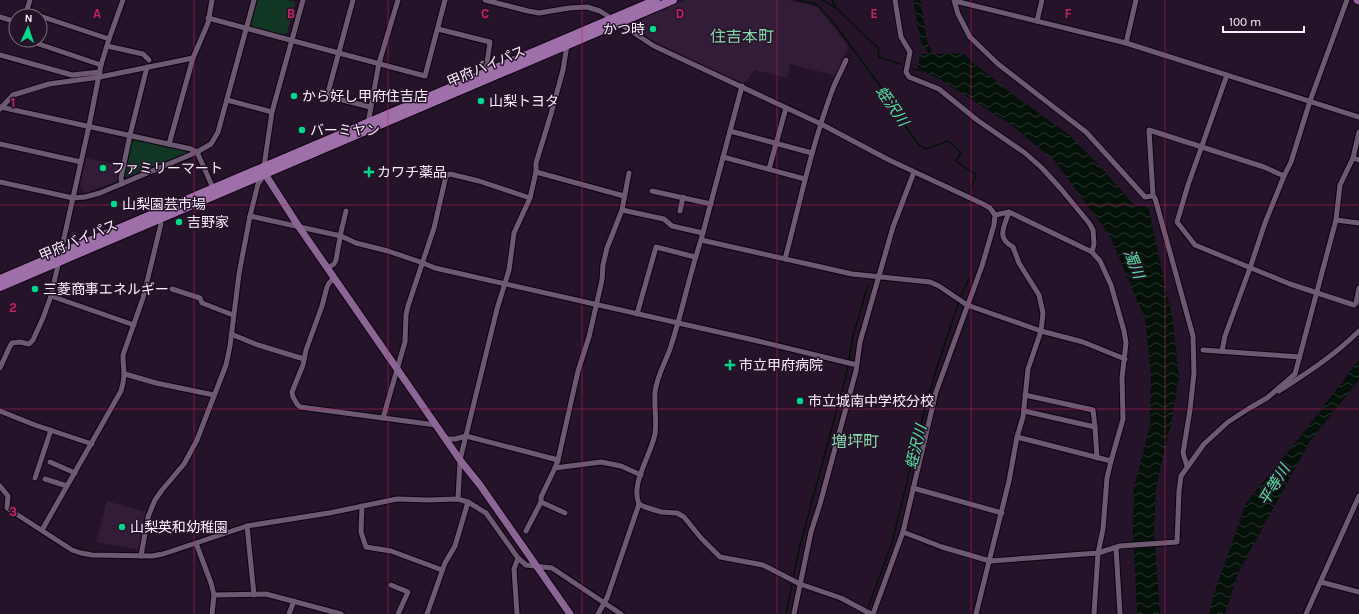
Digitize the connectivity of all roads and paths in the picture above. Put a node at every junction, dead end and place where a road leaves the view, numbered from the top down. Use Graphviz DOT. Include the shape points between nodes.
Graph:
graph roads {
  1 [pos="123,0"];
  2 [pos="212,0"];
  3 [pos="254,0"];
  4 [pos="303,0"];
  5 [pos="353,0"];
  6 [pos="398,0"];
  7 [pos="445,0"];
  8 [pos="489,0"];
  9 [pos="656,0"];
  10 [pos="673,0"];
  11 [pos="895,0"];
  12 [pos="955,0"];
  13 [pos="1042,0"];
  14 [pos="1136,0"];
  15 [pos="1347,0"];
  16 [pos="208,18"];
  17 [pos="48,19"];
  18 [pos="615,21"];
  19 [pos="1037,21"];
  20 [pos="438,28"];
  21 [pos="246,29"];
  22 [pos="109,39"];
  23 [pos="292,40"];
  24 [pos="1126,43"];
  25 [pos="568,45"];
  26 [pos="107,46"];
  27 [pos="48,47"];
  28 [pos="338,52"];
  29 [pos="1,55"];
  30 [pos="193,58"];
  31 [pos="149,60"];
  32 [pos="846,60"];
  33 [pos="0,62"];
  34 [pos="379,63"];
  35 [pos="102,65"];
  36 [pos="147,67"];
  37 [pos="487,72"];
  38 [pos="100,75"];
  39 [pos="1227,75"];
  40 [pos="742,86"];
  41 [pos="227,100"];
  42 [pos="1310,101"];
  43 [pos="370,107"];
  44 [pos="0,108"];
  45 [pos="786,108"];
  46 [pos="272,112"];
  47 [pos="1359,117"];
  48 [pos="368,123"];
  49 [pos="821,124"];
  50 [pos="89,126"];
  51 [pos="730,131"];
  52 [pos="1359,132"];
  53 [pos="130,135"];
  54 [pos="776,143"];
  55 [pos="0,144"];
  56 [pos="169,144"];
  57 [pos="1201,147"];
  58 [pos="197,152"];
  59 [pos="812,153"];
  60 [pos="723,157"];
  61 [pos="1353,158"];
  62 [pos="1359,160"];
  63 [pos="81,162"];
  64 [pos="265,170"];
  65 [pos="769,170"];
  66 [pos="536,172"];
  67 [pos="914,172"];
  68 [pos="629,173"];
  69 [pos="1284,176"];
  70 [pos="805,179"];
  71 [pos="0,182"];
  72 [pos="122,184"];
  73 [pos="212,188"];
  74 [pos="652,191"];
  75 [pos="624,196"];
  76 [pos="1153,196"];
  77 [pos="73,198"];
  78 [pos="530,198"];
  79 [pos="684,198"];
  80 [pos="711,204"];
  81 [pos="622,210"];
  82 [pos="680,211"];
  83 [pos="346,212"];
  84 [pos="1009,212"];
  85 [pos="995,215"];
  86 [pos="250,216"];
  87 [pos="159,220"];
  88 [pos="1336,220"];
  89 [pos="1359,223"];
  90 [pos="298,227"];
  91 [pos="703,233"];
  92 [pos="341,236"];
  93 [pos="701,240"];
  94 [pos="61,252"];
  95 [pos="1092,252"];
  96 [pos="695,257"];
  97 [pos="785,259"];
  98 [pos="59,262"];
  99 [pos="423,263"];
  100 [pos="328,268"];
  101 [pos="1250,268"];
  102 [pos="878,277"];
  103 [pos="334,278"];
  104 [pos="0,279"];
  105 [pos="506,283"];
  106 [pos="0,287"];
  107 [pos="172,288"];
  108 [pos="1359,288"];
  109 [pos="1318,293"];
  110 [pos="51,296"];
  111 [pos="965,303"];
  112 [pos="596,305"];
  113 [pos="638,314"];
  114 [pos="233,315"];
  115 [pos="678,323"];
  116 [pos="134,325"];
  117 [pos="1359,330"];
  118 [pos="1041,331"];
  119 [pos="231,334"];
  120 [pos="1203,350"];
  121 [pos="1222,351"];
  122 [pos="1300,357"];
  123 [pos="304,359"];
  124 [pos="1125,359"];
  125 [pos="856,365"];
  126 [pos="0,368"];
  127 [pos="398,369"];
  128 [pos="125,374"];
  129 [pos="214,395"];
  130 [pos="1025,395"];
  131 [pos="1267,398"];
  132 [pos="0,410"];
  133 [pos="1024,411"];
  134 [pos="383,418"];
  135 [pos="436,425"];
  136 [pos="1095,427"];
  137 [pos="51,430"];
  138 [pos="466,436"];
  139 [pos="1017,437"];
  140 [pos="446,439"];
  141 [pos="92,444"];
  142 [pos="1097,458"];
  143 [pos="460,460"];
  144 [pos="558,460"];
  145 [pos="1110,460"];
  146 [pos="50,462"];
  147 [pos="1187,466"];
  148 [pos="555,468"];
  149 [pos="75,473"];
  150 [pos="641,475"];
  151 [pos="35,478"];
  152 [pos="45,478"];
  153 [pos="0,486"];
  154 [pos="67,486"];
  155 [pos="913,488"];
  156 [pos="1359,496"];
  157 [pos="458,499"];
  158 [pos="468,502"];
  159 [pos="541,502"];
  160 [pos="638,504"];
  161 [pos="362,506"];
  162 [pos="6,508"];
  163 [pos="0,511"];
  164 [pos="566,513"];
  165 [pos="1002,513"];
  166 [pos="247,526"];
  167 [pos="42,530"];
  168 [pos="526,531"];
  169 [pos="903,532"];
  170 [pos="196,543"];
  171 [pos="1118,547"];
  172 [pos="1098,553"];
  173 [pos="141,556"];
  174 [pos="518,558"];
  175 [pos="990,561"];
  176 [pos="537,568"];
  177 [pos="442,570"];
  178 [pos="1321,582"];
  179 [pos="798,583"];
  180 [pos="391,585"];
  181 [pos="1359,592"];
  182 [pos="214,595"];
  183 [pos="254,595"];
  184 [pos="294,600"];
  185 [pos="604,602"];
  186 [pos="212,614"];
  187 [pos="289,614"];
  188 [pos="341,614"];
  189 [pos="398,614"];
  190 [pos="427,614"];
  191 [pos="517,614"];
  192 [pos="570,614"];
  193 [pos="598,614"];
  194 [pos="622,614"];
  195 [pos="794,614"];
  196 [pos="871,614"];
  197 [pos="976,614"];
  198 [pos="1094,614"];
  199 [pos="1120,614"];
  200 [pos="1306,614"];
  1 -- 22 [label="street"];
  2 -- 16 [label="street"];
  3 -- 21 [label="street"];
  4 -- 23 [label="street"];
  5 -- 28 [label="street"];
  6 -- 34 [label="street"];
  7 -- 20 [label="street"];
  8 -- 18 [label="street" via="539,13 587,7 600,11"];
  9 -- 18 [label="highway, 甲府バイパス"];
  10 -- 18 [label="highway, 甲府バイパス"];
  11 -- 95 [label="street" via="901,37 910,52 906,72 909,77 939,89 1042,168 1089,223 1093,230"];
  12 -- 19 [label="street"];
  12 -- 76 [label="street" via="958,14 970,36 998,64 1086,132 1145,197"];
  13 -- 19 [label="street"];
  14 -- 24 [label="street"];
  15 -- 42 [label="street"];
  16 -- 21 [label="street"];
  16 -- 30 [label="street"];
  17 -- 22 [label="street"];
  18 -- 25 [label="highway, 甲府バイパス"];
  18 -- 37 [label="highway, 甲府バイパス"];
  18 -- 40 [label="street" via="654,46"];
  19 -- 24 [label="street"];
  20 -- 34 [label="street" via="425,76"];
  20 -- 37 [label="street" via="490,42"];
  21 -- 23 [label="street"];
  21 -- 41 [label="street"];
  22 -- 26 [label="street"];
  23 -- 28 [label="street"];
  23 -- 46 [label="street"];
  24 -- 39 [label="street"];
  25 -- 64 [label="highway, 甲府バイパス"];
  25 -- 66 [label="street" via="536,163"];
  26 -- 31 [label="street" via="143,54"];
  26 -- 35 [label="street"];
  27 -- 35 [label="street"];
  28 -- 34 [label="street"];
  28 -- 43 [label="street" via="327,96"];
  29 -- 33 [label="street"];
  29 -- 38 [label="street" via="72,75"];
  30 -- 36 [label="street"];
  30 -- 56 [label="street"];
  32 -- 49 [label="street" via="832,89"];
  34 -- 43 [label="street"];
  35 -- 38 [label="street"];
  36 -- 38 [label="street"];
  36 -- 53 [label="street"];
  37 -- 48 [label="highway, 甲府バイパス"];
  38 -- 44 [label="street" via="21,92 13,95"];
  38 -- 50 [label="street"];
  39 -- 42 [label="street"];
  39 -- 57 [label="street"];
  40 -- 45 [label="street"];
  40 -- 51 [label="street"];
  41 -- 46 [label="street"];
  41 -- 58 [label="street" via="216,137 211,144"];
  42 -- 47 [label="street"];
  42 -- 69 [label="street" via="1291,162"];
  43 -- 48 [label="street"];
  44 -- 50 [label="street"];
  45 -- 49 [label="street"];
  45 -- 54 [label="street"];
  46 -- 64 [label="street"];
  48 -- 64 [label="highway, 甲府バイパス"];
  49 -- 59 [label="street"];
  49 -- 67 [label="street"];
  50 -- 53 [label="street"];
  50 -- 63 [label="street"];
  51 -- 54 [label="street"];
  51 -- 60 [label="street"];
  52 -- 61 [label="street"];
  53 -- 56 [label="street"];
  53 -- 72 [label="street" via="120,178"];
  54 -- 59 [label="street"];
  54 -- 65 [label="street"];
  55 -- 63 [label="street"];
  56 -- 58 [label="street"];
  57 -- 69 [label="street"];
  57 -- 76 [label="street" via="1149,130"];
  57 -- 101 [label="street" via="1177,222 1195,246"];
  58 -- 72 [label="street"];
  58 -- 73 [label="street"];
  59 -- 70 [label="street"];
  60 -- 65 [label="street"];
  60 -- 80 [label="street"];
  61 -- 62 [label="street"];
  61 -- 88 [label="street" via="1340,185"];
  63 -- 77 [label="street"];
  64 -- 73 [label="highway, 甲府バイパス"];
  64 -- 86 [label="street" via="258,184"];
  64 -- 87 [label="highway, 甲府バイパス"];
  64 -- 90 [label="main road"];
  65 -- 70 [label="street"];
  66 -- 75 [label="street"];
  66 -- 78 [label="street"];
  67 -- 85 [label="street" via="983,204"];
  67 -- 102 [label="street" via="893,227"];
  68 -- 75 [label="street"];
  69 -- 101 [label="street"];
  70 -- 97 [label="street"];
  71 -- 77 [label="street"];
  72 -- 77 [label="street" via="100,193"];
  73 -- 94 [label="highway, 甲府バイパス"];
  74 -- 79 [label="street"];
  75 -- 81 [label="street"];
  76 -- 147 [label="street" via="1193,336 1194,373 1183,453"];
  77 -- 94 [label="street"];
  78 -- 99 [label="street" via="479,181 450,174 446,176"];
  78 -- 105 [label="street" via="514,233 513,252"];
  79 -- 80 [label="street"];
  79 -- 82 [label="street"];
  80 -- 91 [label="street"];
  81 -- 91 [label="street" via="664,219 672,226"];
  81 -- 112 [label="street" via="607,248"];
  83 -- 92 [label="street"];
  84 -- 85 [label="street"];
  84 -- 95 [label="street"];
  84 -- 118 [label="street" via="1002,233 1003,239 1013,247 1019,263 1039,295 1043,313"];
  85 -- 111 [label="street" via="984,259"];
  86 -- 90 [label="street"];
  86 -- 114 [label="street"];
  87 -- 98 [label="highway, 甲府バイパス"];
  87 -- 116 [label="street" via="161,224"];
  88 -- 89 [label="street"];
  88 -- 109 [label="street"];
  90 -- 92 [label="street"];
  90 -- 100 [label="main road"];
  91 -- 93 [label="street"];
  92 -- 99 [label="street"];
  92 -- 100 [label="street" via="336,260"];
  93 -- 96 [label="street"];
  93 -- 97 [label="street"];
  94 -- 98 [label="street"];
  94 -- 104 [label="highway, 甲府バイパス"];
  95 -- 124 [label="street" via="1105,271 1118,307 1126,343"];
  96 -- 113 [label="street" via="656,247"];
  96 -- 115 [label="street"];
  97 -- 102 [label="street"];
  98 -- 106 [label="highway, 甲府バイパス"];
  98 -- 110 [label="street"];
  99 -- 105 [label="street" via="435,268"];
  99 -- 127 [label="street" via="408,306 405,342"];
  100 -- 103 [label="main road"];
  101 -- 109 [label="street"];
  101 -- 121 [label="street"];
  102 -- 111 [label="street" via="930,282"];
  102 -- 125 [label="street"];
  103 -- 123 [label="street" via="327,287"];
  103 -- 127 [label="main road"];
  105 -- 112 [label="street"];
  105 -- 138 [label="street" via="496,309"];
  107 -- 114 [label="street" via="200,298 202,303"];
  108 -- 109 [label="street" via="1354,305"];
  109 -- 122 [label="street"];
  110 -- 116 [label="street"];
  110 -- 126 [label="street" via="33,340 29,344 12,343"];
  111 -- 118 [label="street"];
  111 -- 155 [label="street" via="936,392"];
  112 -- 113 [label="street"];
  112 -- 144 [label="street"];
  113 -- 115 [label="street"];
  114 -- 119 [label="street"];
  115 -- 125 [label="street"];
  115 -- 150 [label="street" via="655,392 655,434"];
  116 -- 128 [label="street" via="123,355"];
  117 -- 131 [label="street" via="1318,366"];
  118 -- 124 [label="street" via="1083,342"];
  118 -- 130 [label="street" via="1028,369"];
  119 -- 123 [label="street"];
  119 -- 129 [label="street" via="229,356"];
  120 -- 121 [label="street"];
  121 -- 122 [label="street"];
  122 -- 131 [label="street" via="1295,374"];
  123 -- 134 [label="street" via="292,392 300,407"];
  124 -- 145 [label="street" via="1122,378 1123,419"];
  125 -- 179 [label="street"];
  127 -- 134 [label="street"];
  127 -- 135 [label="main road"];
  128 -- 129 [label="street"];
  128 -- 141 [label="street" via="121,391"];
  129 -- 173 [label="street" via="197,440 184,464 154,500 148,517"];
  130 -- 133 [label="street"];
  130 -- 136 [label="street" via="1093,410"];
  131 -- 147 [label="street" via="1228,422 1204,444"];
  132 -- 137 [label="street"];
  133 -- 136 [label="street"];
  133 -- 139 [label="street"];
  134 -- 135 [label="street"];
  135 -- 140 [label="main road"];
  136 -- 142 [label="street"];
  137 -- 141 [label="street"];
  137 -- 151 [label="street"];
  138 -- 140 [label="street"];
  138 -- 143 [label="street"];
  138 -- 144 [label="street"];
  139 -- 142 [label="street"];
  139 -- 165 [label="street"];
  140 -- 143 [label="main road"];
  141 -- 149 [label="street"];
  142 -- 145 [label="street"];
  143 -- 157 [label="street"];
  143 -- 176 [label="main road"];
  144 -- 148 [label="street"];
  145 -- 172 [label="street"];
  146 -- 149 [label="street"];
  147 -- 171 [label="street" via="1181,476 1179,491 1177,542"];
  148 -- 150 [label="street" via="601,462 621,466"];
  148 -- 159 [label="street"];
  149 -- 154 [label="street"];
  150 -- 160 [label="street" via="636,493"];
  152 -- 154 [label="street"];
  153 -- 162 [label="street" via="8,496"];
  154 -- 167 [label="street"];
  155 -- 165 [label="street"];
  155 -- 169 [label="street"];
  156 -- 178 [label="street"];
  157 -- 158 [label="street"];
  157 -- 161 [label="street" via="397,499"];
  158 -- 174 [label="street" via="486,513"];
  158 -- 177 [label="street" via="455,546"];
  159 -- 164 [label="street"];
  159 -- 168 [label="street"];
  160 -- 179 [label="street" via="684,517 720,557 763,565"];
  160 -- 185 [label="street"];
  161 -- 166 [label="street"];
  161 -- 177 [label="street" via="361,532 366,547 391,551"];
  162 -- 163 [label="street"];
  162 -- 167 [label="street"];
  165 -- 175 [label="street"];
  166 -- 170 [label="street"];
  166 -- 183 [label="street"];
  167 -- 173 [label="street" via="81,553"];
  169 -- 175 [label="street"];
  169 -- 196 [label="street"];
  170 -- 173 [label="street" via="163,554"];
  170 -- 182 [label="street"];
  171 -- 172 [label="street"];
  171 -- 199 [label="street"];
  172 -- 175 [label="street"];
  172 -- 198 [label="street"];
  174 -- 176 [label="street" via="526,565"];
  174 -- 191 [label="street" via="514,569"];
  175 -- 197 [label="street"];
  176 -- 185 [label="street" via="552,568"];
  176 -- 192 [label="main road"];
  177 -- 190 [label="street"];
  178 -- 181 [label="street"];
  178 -- 200 [label="street"];
  179 -- 195 [label="street"];
  179 -- 196 [label="street" via="841,598"];
  180 -- 189 [label="street" via="408,592"];
  182 -- 183 [label="street"];
  182 -- 186 [label="street"];
  183 -- 184 [label="street" via="266,594"];
  184 -- 187 [label="street"];
  184 -- 188 [label="street"];
  185 -- 193 [label="street"];
  185 -- 194 [label="street"];
}
